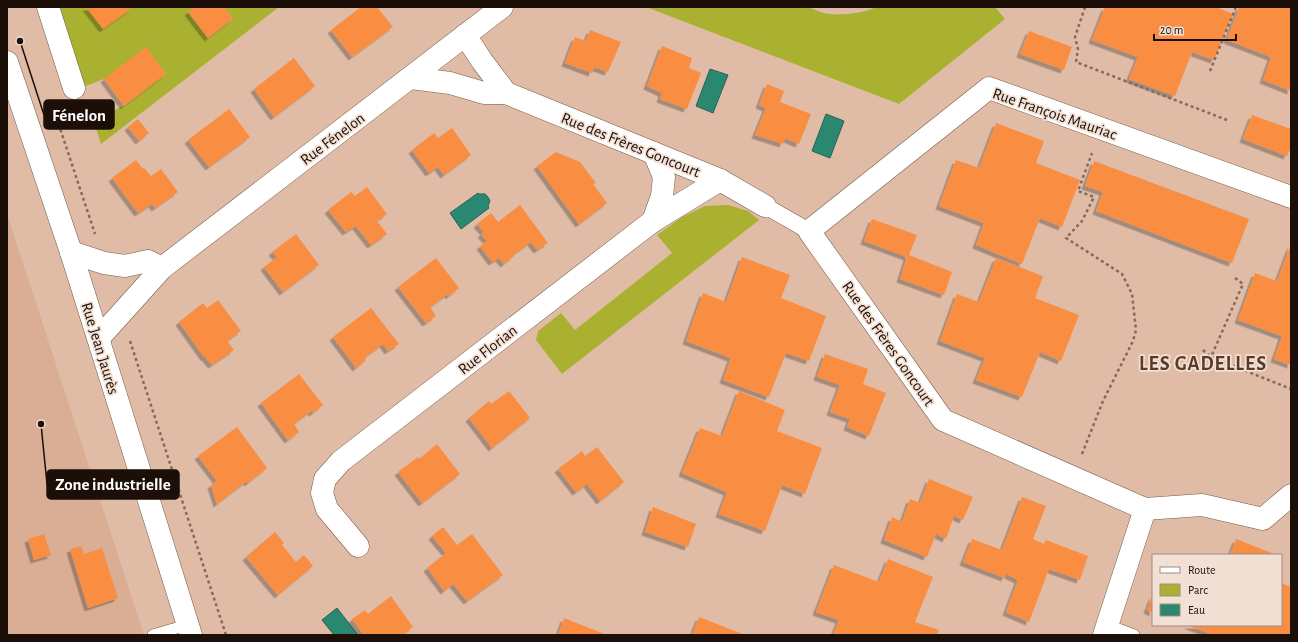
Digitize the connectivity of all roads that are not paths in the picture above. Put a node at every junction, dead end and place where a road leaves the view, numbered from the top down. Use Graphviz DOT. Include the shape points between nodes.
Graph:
graph roads {
  1 [pos="48,7"];
  2 [pos="502,7"];
  3 [pos="465,35"];
  4 [pos="7,62"];
  5 [pos="411,78"];
  6 [pos="74,88"];
  7 [pos="506,93"];
  8 [pos="654,153"];
  9 [pos="720,180"];
  10 [pos="1291,197"];
  11 [pos="765,206"];
  12 [pos="653,221"];
  13 [pos="809,231"];
  14 [pos="71,252"];
  15 [pos="162,268"];
  16 [pos="99,338"];
  17 [pos="1291,496"];
  18 [pos="1145,509"];
  19 [pos="358,546"];
  20 [pos="189,630"];
  21 [pos="1105,630"];
  22 [pos="153,635"];
  23 [pos="1134,635"];
  1 -- 6 [label="street"];
  2 -- 3 [label="street, Rue Fénelon"];
  3 -- 5 [label="street, Rue Fénelon"];
  3 -- 7 [label="street"];
  4 -- 14 [label="street, Rue Jean Jaurès"];
  5 -- 7 [label="street" via="450,83 484,93"];
  5 -- 15 [label="street, Rue Fénelon"];
  7 -- 8 [label="street, Rue des Frères Goncourt"];
  8 -- 9 [label="street, Rue des Frères Goncourt"];
  8 -- 12 [label="street" via="664,177 662,196"];
  9 -- 11 [label="street, Rue des Frères Goncourt"];
  9 -- 12 [label="street, Rue Florian"];
  10 -- 13 [label="street, Rue François Mauriac" via="989,88"];
  11 -- 13 [label="street, Rue des Frères Goncourt"];
  12 -- 19 [label="street, Rue Florian" via="340,461 325,479 322,493 327,510"];
  13 -- 18 [label="street, Rue des Frères Goncourt" via="943,420"];
  14 -- 15 [label="street" via="104,263 125,266 148,261"];
  14 -- 16 [label="street, Rue Jean Jaurès"];
  15 -- 16 [label="street, Rue Fénelon"];
  16 -- 20 [label="street, Rue Jean Jaurès"];
  17 -- 18 [label="street, Rue des Frères Goncourt" via="1263,519 1202,505"];
  18 -- 21 [label="street"];
  20 -- 22 [label="lane"];
  21 -- 23 [label="lane"];
}
